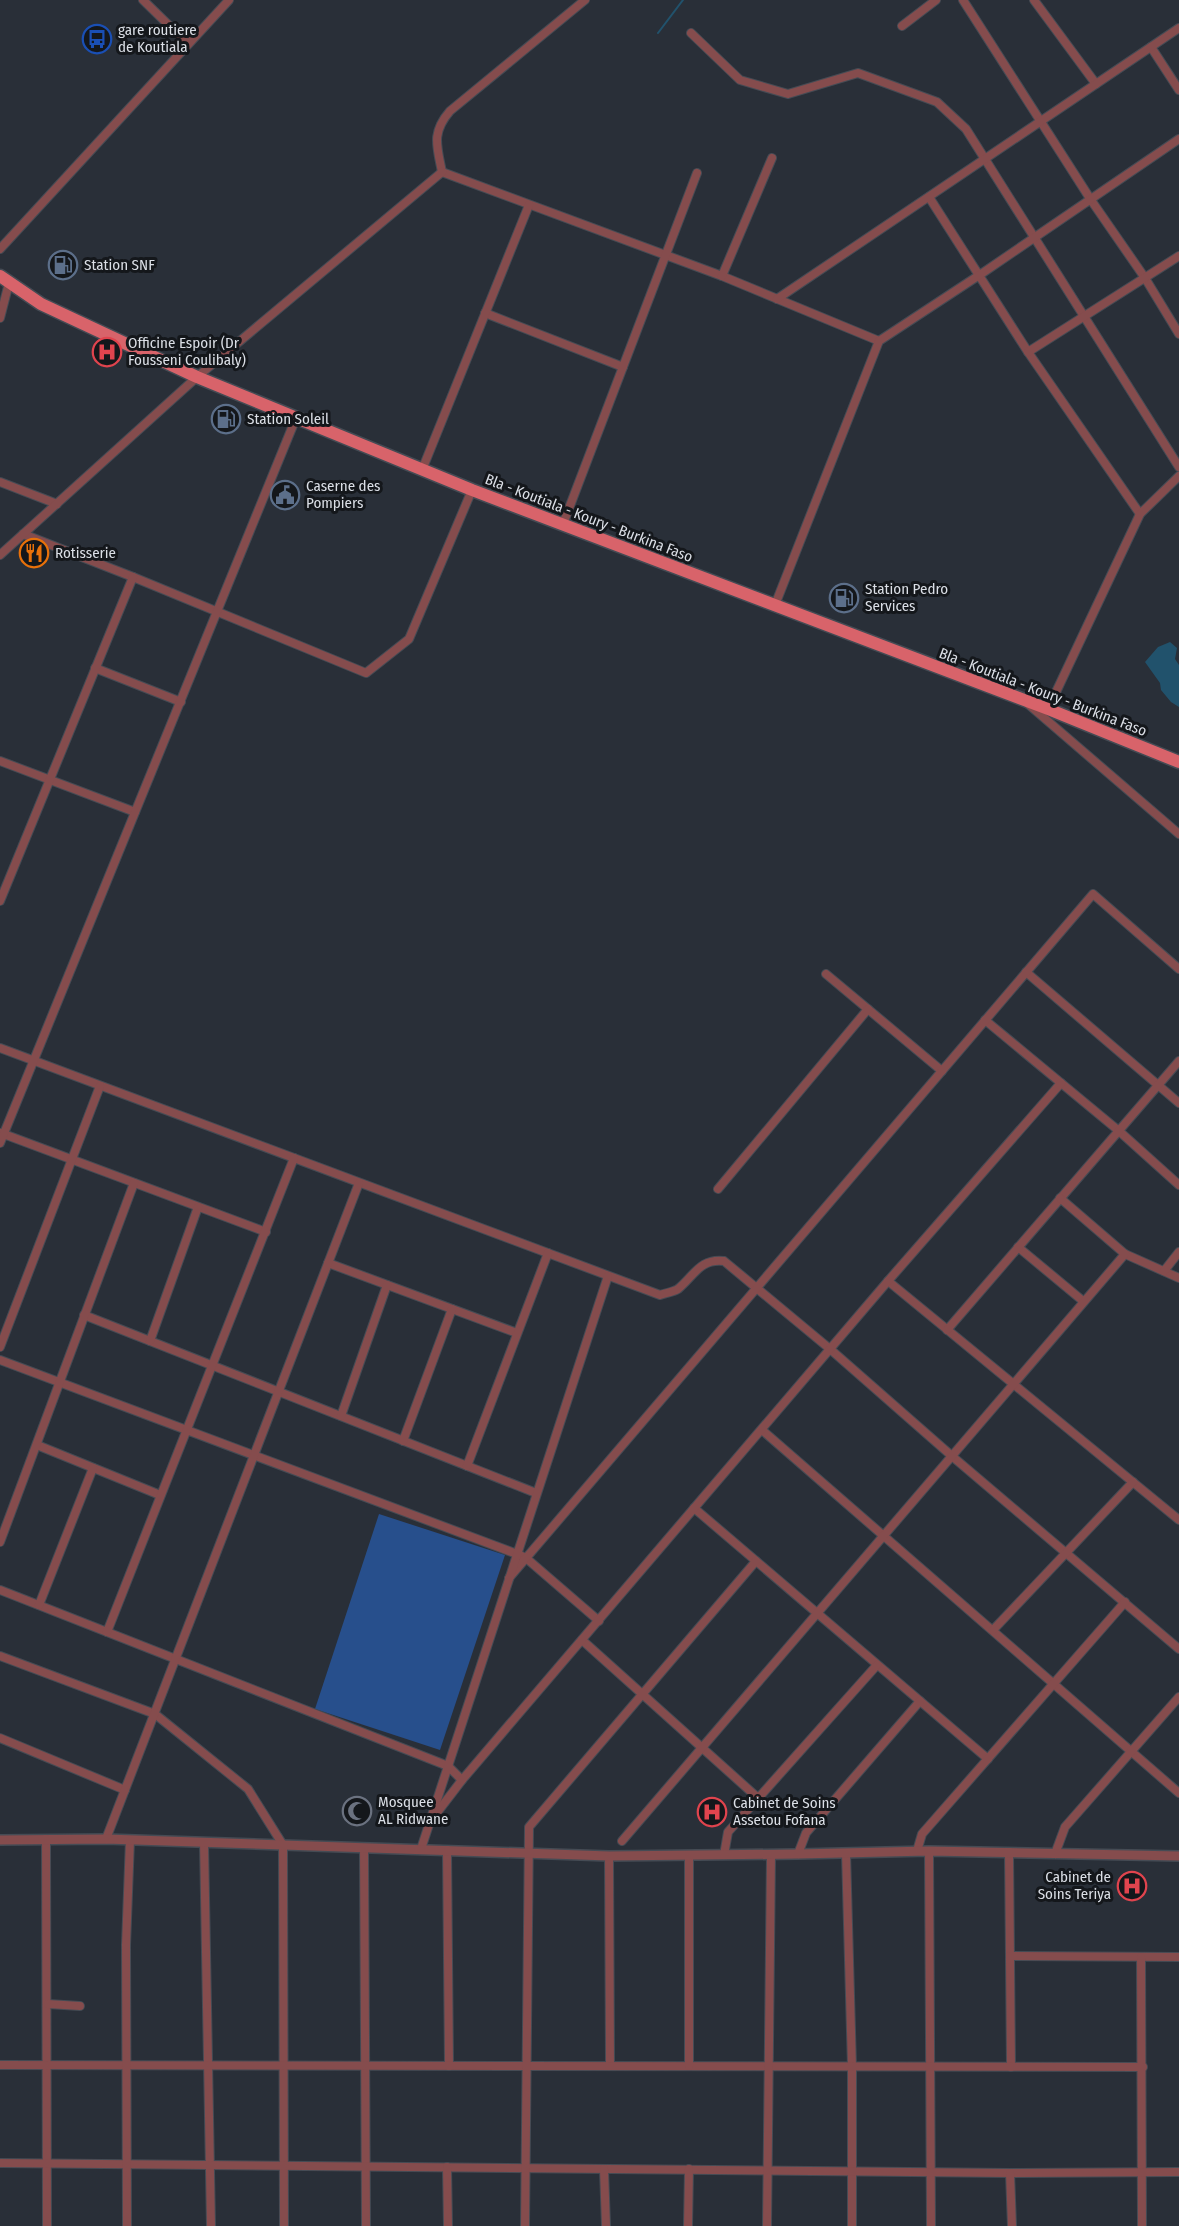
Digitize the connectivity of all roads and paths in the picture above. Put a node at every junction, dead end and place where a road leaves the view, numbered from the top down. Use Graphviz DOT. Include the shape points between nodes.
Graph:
graph roads {
  1 [pos="142,0"];
  2 [pos="229,0"];
  3 [pos="585,0"];
  4 [pos="936,0"];
  5 [pos="963,0"];
  6 [pos="1034,0"];
  7 [pos="902,26"];
  8 [pos="1179,28"];
  9 [pos="691,33"];
  10 [pos="188,44"];
  11 [pos="1151,47"];
  12 [pos="1096,84"];
  13 [pos="1179,90"];
  14 [pos="1042,121"];
  15 [pos="1179,139"];
  16 [pos="772,158"];
  17 [pos="985,159"];
  18 [pos="442,172"];
  19 [pos="697,173"];
  20 [pos="930,197"];
  21 [pos="1091,200"];
  22 [pos="529,204"];
  23 [pos="1034,239"];
  24 [pos="0,249"];
  25 [pos="666,255"];
  26 [pos="1179,255"];
  27 [pos="722,276"];
  28 [pos="979,276"];
  29 [pos="1145,278"];
  30 [pos="5,279"];
  31 [pos="777,299"];
  32 [pos="485,313"];
  33 [pos="1083,317"];
  34 [pos="0,318"];
  35 [pos="1179,334"];
  36 [pos="879,341"];
  37 [pos="1028,352"];
  38 [pos="623,367"];
  39 [pos="197,377"];
  40 [pos="296,418"];
  41 [pos="1179,467"];
  42 [pos="422,470"];
  43 [pos="1179,476"];
  44 [pos="0,482"];
  45 [pos="472,490"];
  46 [pos="57,504"];
  47 [pos="1140,514"];
  48 [pos="563,524"];
  49 [pos="23,534"];
  50 [pos="0,555"];
  51 [pos="133,577"];
  52 [pos="775,605"];
  53 [pos="218,612"];
  54 [pos="95,668"];
  55 [pos="1023,699"];
  56 [pos="180,702"];
  57 [pos="1048,709"];
  58 [pos="0,761"];
  59 [pos="1179,762"];
  60 [pos="49,780"];
  61 [pos="135,812"];
  62 [pos="1179,834"];
  63 [pos="0,901"];
  64 [pos="1179,969"];
  65 [pos="1026,972"];
  66 [pos="826,974"];
  67 [pos="868,1010"];
  68 [pos="985,1020"];
  69 [pos="0,1048"];
  70 [pos="33,1061"];
  71 [pos="1179,1061"];
  72 [pos="942,1071"];
  73 [pos="1061,1083"];
  74 [pos="1158,1085"];
  75 [pos="100,1086"];
  76 [pos="1179,1103"];
  77 [pos="1119,1131"];
  78 [pos="2,1133"];
  79 [pos="0,1143"];
  80 [pos="294,1158"];
  81 [pos="72,1160"];
  82 [pos="134,1183"];
  83 [pos="359,1183"];
  84 [pos="1179,1185"];
  85 [pos="718,1189"];
  86 [pos="1060,1198"];
  87 [pos="198,1207"];
  88 [pos="266,1232"];
  89 [pos="1018,1247"];
  90 [pos="1179,1252"];
  91 [pos="548,1253"];
  92 [pos="1125,1254"];
  93 [pos="328,1263"];
  94 [pos="1164,1271"];
  95 [pos="608,1276"];
  96 [pos="1179,1278"];
  97 [pos="888,1281"];
  98 [pos="387,1285"];
  99 [pos="756,1288"];
  100 [pos="1083,1301"];
  101 [pos="452,1309"];
  102 [pos="84,1315"];
  103 [pos="947,1330"];
  104 [pos="517,1334"];
  105 [pos="150,1341"];
  106 [pos="0,1347"];
  107 [pos="830,1349"];
  108 [pos="0,1360"];
  109 [pos="211,1365"];
  110 [pos="59,1382"];
  111 [pos="1013,1384"];
  112 [pos="279,1392"];
  113 [pos="341,1416"];
  114 [pos="186,1430"];
  115 [pos="762,1430"];
  116 [pos="403,1441"];
  117 [pos="37,1445"];
  118 [pos="254,1455"];
  119 [pos="952,1457"];
  120 [pos="466,1466"];
  121 [pos="93,1468"];
  122 [pos="1132,1482"];
  123 [pos="536,1493"];
  124 [pos="160,1495"];
  125 [pos="694,1508"];
  126 [pos="1179,1520"];
  127 [pos="883,1535"];
  128 [pos="0,1542"];
  129 [pos="1067,1553"];
  130 [pos="517,1554"];
  131 [pos="526,1558"];
  132 [pos="756,1561"];
  133 [pos="509,1578"];
  134 [pos="0,1590"];
  135 [pos="1125,1602"];
  136 [pos="39,1605"];
  137 [pos="817,1613"];
  138 [pos="598,1620"];
  139 [pos="993,1630"];
  140 [pos="107,1632"];
  141 [pos="582,1640"];
  142 [pos="1179,1649"];
  143 [pos="0,1656"];
  144 [pos="176,1659"];
  145 [pos="877,1665"];
  146 [pos="1054,1683"];
  147 [pos="642,1694"];
  148 [pos="1179,1697"];
  149 [pos="920,1701"];
  150 [pos="154,1714"];
  151 [pos="0,1738"];
  152 [pos="702,1748"];
  153 [pos="1131,1750"];
  154 [pos="988,1759"];
  155 [pos="448,1766"];
  156 [pos="462,1780"];
  157 [pos="125,1791"];
  158 [pos="1179,1793"];
  159 [pos="758,1798"];
  160 [pos="429,1822"];
  161 [pos="46,1839"];
  162 [pos="106,1839"];
  163 [pos="0,1840"];
  164 [pos="130,1840"];
  165 [pos="622,1841"];
  166 [pos="204,1842"];
  167 [pos="283,1845"];
  168 [pos="364,1848"];
  169 [pos="421,1850"];
  170 [pos="447,1850"];
  171 [pos="917,1851"];
  172 [pos="929,1851"];
  173 [pos="1009,1852"];
  174 [pos="529,1853"];
  175 [pos="846,1853"];
  176 [pos="798,1854"];
  177 [pos="1055,1854"];
  178 [pos="689,1855"];
  179 [pos="724,1855"];
  180 [pos="771,1855"];
  181 [pos="609,1856"];
  182 [pos="1179,1856"];
  183 [pos="1010,1956"];
  184 [pos="1141,1957"];
  185 [pos="1179,1957"];
  186 [pos="48,2004"];
  187 [pos="80,2006"];
  188 [pos="0,2065"];
  189 [pos="47,2065"];
  190 [pos="126,2065"];
  191 [pos="209,2066"];
  192 [pos="283,2066"];
  193 [pos="365,2066"];
  194 [pos="448,2066"];
  195 [pos="526,2066"];
  196 [pos="610,2066"];
  197 [pos="689,2066"];
  198 [pos="768,2067"];
  199 [pos="852,2067"];
  200 [pos="931,2067"];
  201 [pos="1011,2067"];
  202 [pos="1143,2067"];
  203 [pos="0,2163"];
  204 [pos="47,2163"];
  205 [pos="126,2164"];
  206 [pos="211,2165"];
  207 [pos="284,2165"];
  208 [pos="366,2166"];
  209 [pos="447,2167"];
  210 [pos="525,2168"];
  211 [pos="604,2169"];
  212 [pos="689,2169"];
  213 [pos="767,2170"];
  214 [pos="852,2171"];
  215 [pos="931,2172"];
  216 [pos="1010,2172"];
  217 [pos="1143,2172"];
  218 [pos="1179,2172"];
  219 [pos="47,2226"];
  220 [pos="127,2226"];
  221 [pos="211,2226"];
  222 [pos="284,2226"];
  223 [pos="366,2226"];
  224 [pos="448,2226"];
  225 [pos="525,2226"];
  226 [pos="606,2226"];
  227 [pos="688,2226"];
  228 [pos="767,2226"];
  229 [pos="852,2226"];
  230 [pos="931,2226"];
  231 [pos="1012,2226"];
  232 [pos="1142,2226"];
  1 -- 10 [label="street"];
  2 -- 10 [label="street"];
  3 -- 18 [label="street" via="450,111 436,137"];
  4 -- 7 [label="street"];
  5 -- 14 [label="street"];
  6 -- 12 [label="street"];
  8 -- 11 [label="street"];
  9 -- 17 [label="street" via="740,81 788,94 858,73 937,102 966,129"];
  10 -- 24 [label="street"];
  11 -- 12 [label="street"];
  11 -- 13 [label="street"];
  12 -- 14 [label="street"];
  14 -- 17 [label="street"];
  14 -- 21 [label="street"];
  15 -- 21 [label="street"];
  16 -- 27 [label="street"];
  17 -- 20 [label="street"];
  17 -- 23 [label="street"];
  18 -- 22 [label="street"];
  18 -- 39 [label="street"];
  19 -- 25 [label="street"];
  20 -- 28 [label="street"];
  20 -- 31 [label="street"];
  21 -- 23 [label="street"];
  21 -- 29 [label="street"];
  22 -- 25 [label="street"];
  22 -- 32 [label="street"];
  23 -- 28 [label="street"];
  23 -- 33 [label="street"];
  25 -- 27 [label="street"];
  25 -- 38 [label="street"];
  26 -- 29 [label="street"];
  27 -- 31 [label="street"];
  28 -- 36 [label="street"];
  28 -- 37 [label="street"];
  29 -- 33 [label="street"];
  29 -- 35 [label="street"];
  30 -- 34 [label="street"];
  30 -- 39 [label="main road, Bla - Koutiala - Koury - Burkina Faso" via="41,304"];
  31 -- 36 [label="street"];
  32 -- 38 [label="street"];
  32 -- 42 [label="street"];
  33 -- 37 [label="street"];
  33 -- 41 [label="street"];
  36 -- 52 [label="street"];
  37 -- 47 [label="street"];
  38 -- 48 [label="street"];
  39 -- 40 [label="main road, Bla - Koutiala - Koury - Burkina Faso"];
  39 -- 46 [label="street"];
  40 -- 42 [label="main road, Bla - Koutiala - Koury - Burkina Faso"];
  40 -- 53 [label="street"];
  42 -- 45 [label="main road, Bla - Koutiala - Koury - Burkina Faso"];
  43 -- 47 [label="street"];
  44 -- 46 [label="street"];
  45 -- 48 [label="main road, Bla - Koutiala - Koury - Burkina Faso"];
  45 -- 53 [label="street" via="409,639 366,674"];
  46 -- 49 [label="street"];
  47 -- 57 [label="street"];
  48 -- 52 [label="main road, Bla - Koutiala - Koury - Burkina Faso"];
  49 -- 50 [label="street"];
  49 -- 51 [label="street"];
  51 -- 53 [label="street"];
  51 -- 54 [label="street"];
  52 -- 55 [label="main road, Bla - Koutiala - Koury - Burkina Faso"];
  53 -- 56 [label="street"];
  54 -- 56 [label="street"];
  54 -- 60 [label="street"];
  55 -- 57 [label="main road, Bla - Koutiala - Koury - Burkina Faso"];
  55 -- 62 [label="street"];
  56 -- 61 [label="street"];
  57 -- 59 [label="main road, Bla - Koutiala - Koury - Burkina Faso"];
  58 -- 60 [label="street"];
  60 -- 61 [label="street"];
  60 -- 63 [label="street"];
  61 -- 70 [label="street"];
  64 -- 65 [label="street" via="1093,894"];
  65 -- 68 [label="street"];
  65 -- 74 [label="street"];
  66 -- 67 [label="street"];
  67 -- 72 [label="street"];
  67 -- 85 [label="street"];
  68 -- 72 [label="street"];
  68 -- 73 [label="street"];
  69 -- 70 [label="street"];
  70 -- 75 [label="street"];
  70 -- 78 [label="street"];
  71 -- 74 [label="street"];
  72 -- 99 [label="street"];
  73 -- 77 [label="street"];
  73 -- 97 [label="street"];
  74 -- 76 [label="street"];
  74 -- 77 [label="street"];
  75 -- 80 [label="street"];
  75 -- 81 [label="street"];
  77 -- 84 [label="street"];
  77 -- 86 [label="street"];
  78 -- 79 [label="street"];
  78 -- 81 [label="street"];
  80 -- 83 [label="street"];
  80 -- 88 [label="street"];
  81 -- 82 [label="street"];
  81 -- 106 [label="street"];
  82 -- 87 [label="street"];
  82 -- 102 [label="street"];
  83 -- 91 [label="street"];
  83 -- 93 [label="street"];
  86 -- 89 [label="street"];
  86 -- 92 [label="street"];
  87 -- 88 [label="street"];
  87 -- 105 [label="street"];
  88 -- 109 [label="street"];
  89 -- 100 [label="street"];
  89 -- 103 [label="street"];
  90 -- 94 [label="street"];
  91 -- 95 [label="street"];
  91 -- 104 [label="street"];
  92 -- 94 [label="street"];
  92 -- 100 [label="street"];
  93 -- 98 [label="street"];
  93 -- 112 [label="street"];
  94 -- 96 [label="street"];
  95 -- 99 [label="street" via="660,1295 676,1290 712,1259 724,1261"];
  95 -- 123 [label="street"];
  97 -- 103 [label="street"];
  97 -- 107 [label="street"];
  98 -- 101 [label="street"];
  98 -- 113 [label="street"];
  99 -- 107 [label="street"];
  99 -- 131 [label="street"];
  100 -- 111 [label="street"];
  101 -- 104 [label="street"];
  101 -- 116 [label="street"];
  102 -- 105 [label="street"];
  102 -- 110 [label="street"];
  103 -- 111 [label="street"];
  104 -- 120 [label="street"];
  105 -- 109 [label="street"];
  107 -- 115 [label="street"];
  107 -- 119 [label="street"];
  108 -- 110 [label="street"];
  109 -- 112 [label="street"];
  109 -- 114 [label="street"];
  110 -- 114 [label="street"];
  110 -- 117 [label="street"];
  111 -- 119 [label="street"];
  111 -- 122 [label="street"];
  112 -- 113 [label="street"];
  112 -- 118 [label="street"];
  113 -- 116 [label="street"];
  114 -- 118 [label="street"];
  114 -- 124 [label="street"];
  115 -- 125 [label="street"];
  115 -- 127 [label="street"];
  116 -- 120 [label="street"];
  117 -- 121 [label="street"];
  117 -- 128 [label="street"];
  118 -- 130 [label="street"];
  118 -- 144 [label="street"];
  119 -- 127 [label="street"];
  119 -- 129 [label="street"];
  120 -- 123 [label="street"];
  121 -- 124 [label="street"];
  121 -- 136 [label="street"];
  122 -- 126 [label="street"];
  122 -- 129 [label="street"];
  123 -- 130 [label="street"];
  124 -- 140 [label="street"];
  125 -- 132 [label="street"];
  125 -- 138 [label="street"];
  127 -- 137 [label="street"];
  127 -- 139 [label="street"];
  129 -- 135 [label="street"];
  129 -- 139 [label="street"];
  130 -- 131 [label="street"];
  130 -- 133 [label="street"];
  131 -- 133 [label="street"];
  131 -- 138 [label="street"];
  132 -- 137 [label="street"];
  132 -- 147 [label="street"];
  133 -- 155 [label="street"];
  134 -- 136 [label="street"];
  135 -- 142 [label="street"];
  135 -- 146 [label="street"];
  136 -- 140 [label="street"];
  137 -- 145 [label="street"];
  137 -- 152 [label="street"];
  138 -- 141 [label="street"];
  139 -- 146 [label="street"];
  140 -- 144 [label="street"];
  141 -- 147 [label="street"];
  141 -- 156 [label="street"];
  143 -- 150 [label="street"];
  144 -- 150 [label="street"];
  144 -- 155 [label="street"];
  145 -- 149 [label="street"];
  145 -- 159 [label="street"];
  146 -- 153 [label="street"];
  146 -- 154 [label="street"];
  147 -- 152 [label="street"];
  147 -- 174 [label="street" via="529,1827"];
  148 -- 153 [label="street"];
  149 -- 154 [label="street"];
  149 -- 176 [label="street" via="806,1833"];
  150 -- 157 [label="street"];
  150 -- 167 [label="street" via="248,1789"];
  151 -- 157 [label="street"];
  152 -- 159 [label="street"];
  152 -- 165 [label="street"];
  153 -- 158 [label="street"];
  153 -- 177 [label="street" via="1065,1827"];
  154 -- 171 [label="street" via="922,1834"];
  155 -- 156 [label="street"];
  155 -- 160 [label="street"];
  156 -- 160 [label="street"];
  157 -- 162 [label="street"];
  159 -- 179 [label="street" via="728,1832"];
  160 -- 169 [label="street"];
  161 -- 162 [label="street"];
  161 -- 163 [label="street"];
  161 -- 186 [label="street"];
  162 -- 164 [label="street"];
  164 -- 166 [label="street"];
  164 -- 190 [label="street"];
  166 -- 167 [label="street"];
  166 -- 191 [label="street"];
  167 -- 168 [label="street"];
  167 -- 192 [label="street"];
  168 -- 169 [label="street"];
  168 -- 193 [label="street"];
  169 -- 170 [label="street"];
  170 -- 174 [label="street"];
  170 -- 194 [label="street"];
  171 -- 172 [label="street"];
  171 -- 175 [label="street"];
  172 -- 173 [label="street"];
  172 -- 200 [label="street"];
  173 -- 177 [label="street"];
  173 -- 183 [label="street"];
  174 -- 181 [label="street"];
  174 -- 195 [label="street"];
  175 -- 176 [label="street"];
  175 -- 199 [label="street"];
  176 -- 180 [label="street"];
  177 -- 182 [label="street"];
  178 -- 179 [label="street"];
  178 -- 181 [label="street"];
  178 -- 197 [label="street"];
  179 -- 180 [label="street"];
  180 -- 198 [label="street"];
  181 -- 196 [label="street"];
  183 -- 184 [label="street"];
  183 -- 201 [label="street"];
  184 -- 185 [label="street"];
  184 -- 202 [label="street"];
  186 -- 187 [label="street"];
  186 -- 189 [label="street"];
  188 -- 189 [label="street"];
  189 -- 190 [label="street"];
  189 -- 204 [label="street"];
  190 -- 191 [label="street"];
  190 -- 205 [label="street"];
  191 -- 192 [label="street"];
  191 -- 206 [label="street"];
  192 -- 193 [label="street"];
  192 -- 207 [label="street"];
  193 -- 194 [label="street"];
  193 -- 208 [label="street"];
  194 -- 195 [label="street"];
  195 -- 196 [label="street"];
  195 -- 210 [label="street"];
  196 -- 197 [label="street"];
  197 -- 198 [label="street"];
  198 -- 199 [label="street"];
  198 -- 213 [label="street"];
  199 -- 200 [label="street"];
  199 -- 214 [label="street"];
  200 -- 201 [label="street"];
  200 -- 215 [label="street"];
  201 -- 202 [label="street"];
  202 -- 217 [label="street"];
  203 -- 204 [label="street"];
  204 -- 205 [label="street"];
  204 -- 219 [label="street"];
  205 -- 206 [label="street"];
  205 -- 220 [label="street"];
  206 -- 207 [label="street"];
  206 -- 221 [label="street"];
  207 -- 208 [label="street"];
  207 -- 222 [label="street"];
  208 -- 209 [label="street"];
  208 -- 223 [label="street"];
  209 -- 210 [label="street"];
  209 -- 224 [label="street"];
  210 -- 211 [label="street"];
  210 -- 225 [label="street"];
  211 -- 212 [label="street"];
  211 -- 226 [label="street"];
  212 -- 213 [label="street"];
  212 -- 227 [label="street"];
  213 -- 214 [label="street"];
  213 -- 228 [label="street"];
  214 -- 215 [label="street"];
  214 -- 229 [label="street"];
  215 -- 216 [label="street"];
  215 -- 230 [label="street"];
  216 -- 217 [label="street"];
  216 -- 231 [label="street"];
  217 -- 218 [label="street"];
  217 -- 232 [label="street"];
}
